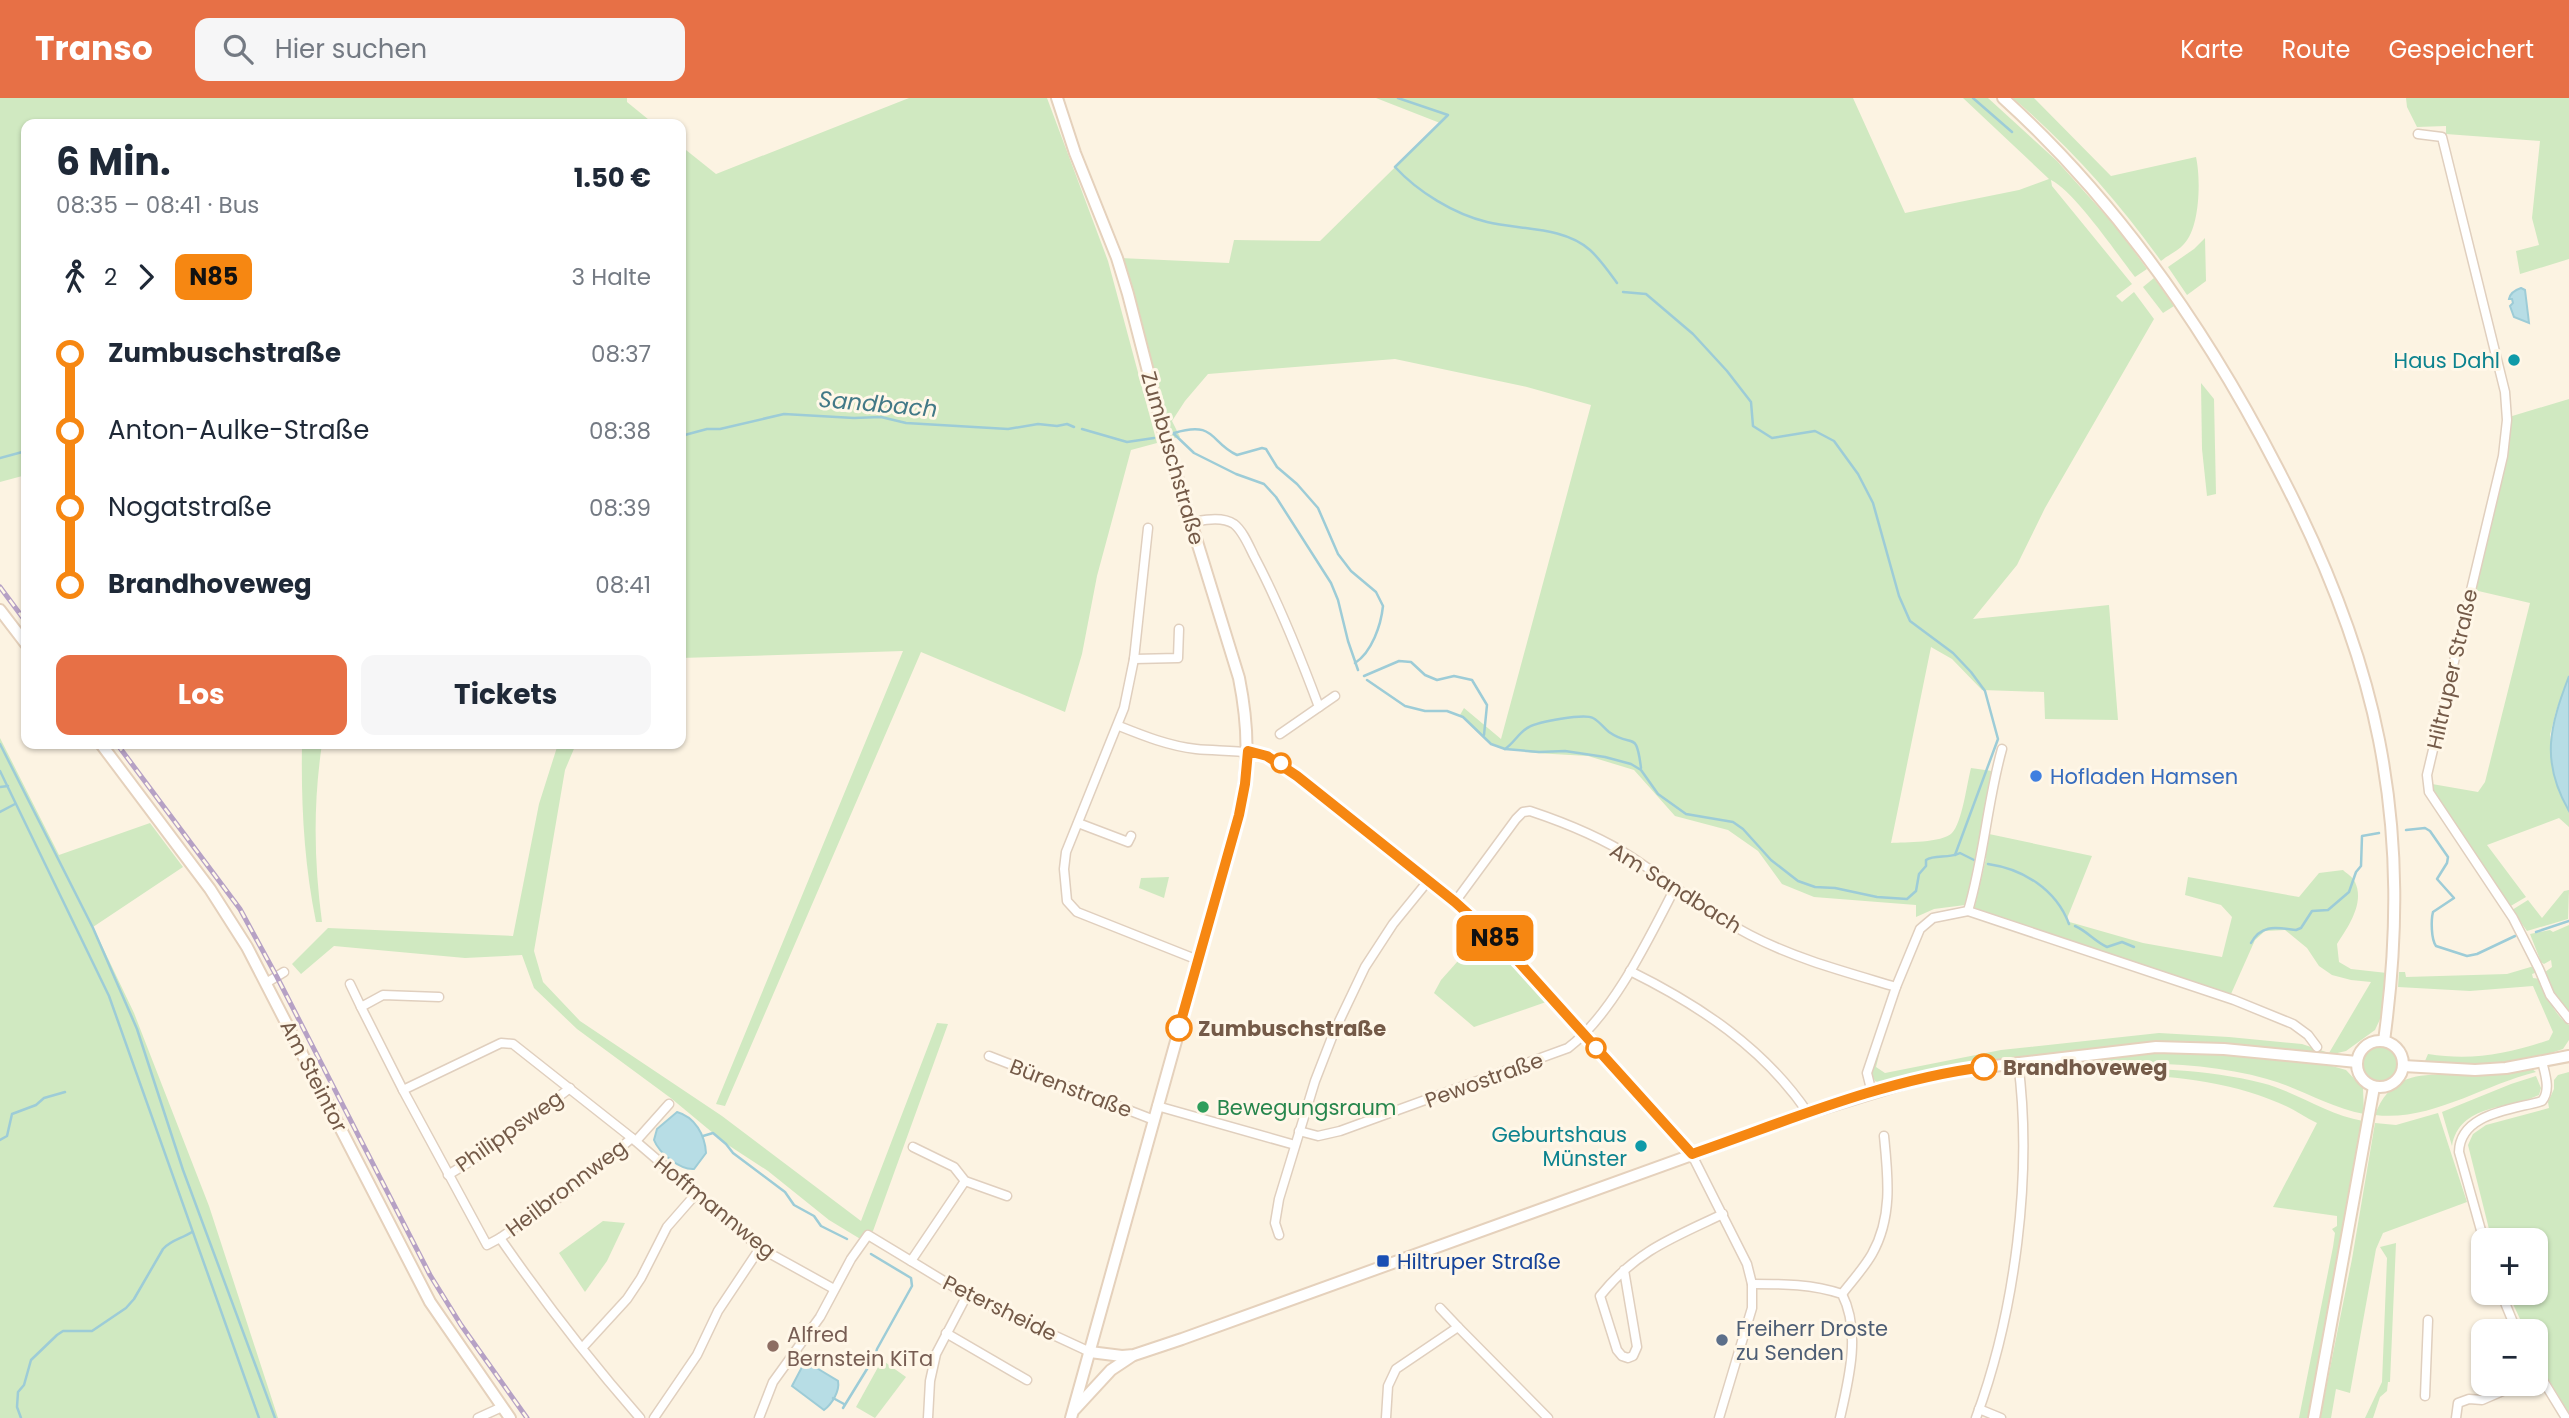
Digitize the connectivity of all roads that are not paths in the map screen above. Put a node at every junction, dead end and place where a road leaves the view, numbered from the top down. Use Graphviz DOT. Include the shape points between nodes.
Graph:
graph roads {
  1 [pos="1058,98"];
  2 [pos="2003,98"];
  3 [pos="2418,134"];
  4 [pos="1191,522"];
  5 [pos="1148,528"];
  6 [pos="0,610"];
  7 [pos="1179,629"];
  8 [pos="21,637"];
  9 [pos="1134,659"];
  10 [pos="1335,696"];
  11 [pos="1319,707"];
  12 [pos="1119,726"];
  13 [pos="1280,734"];
  14 [pos="105,749"];
  15 [pos="2002,749"];
  16 [pos="1248,751"];
  17 [pos="1079,823"];
  18 [pos="1131,836"];
  19 [pos="1428,881"];
  20 [pos="1675,888"];
  21 [pos="1455,902"];
  22 [pos="1968,911"];
  23 [pos="1198,960"];
  24 [pos="1630,971"];
  25 [pos="284,972"];
  26 [pos="266,983"];
  27 [pos="350,984"];
  28 [pos="1896,987"];
  29 [pos="439,997"];
  30 [pos="361,1007"];
  31 [pos="2569,1019"];
  32 [pos="1585,1035"];
  33 [pos="2384,1041"];
  34 [pos="2317,1047"];
  35 [pos="989,1056"];
  36 [pos="2569,1056"];
  37 [pos="2542,1061"];
  38 [pos="2018,1062"];
  39 [pos="2357,1062"];
  40 [pos="2403,1066"];
  41 [pos="2374,1087"];
  42 [pos="570,1088"];
  43 [pos="403,1090"];
  44 [pos="1872,1093"];
  45 [pos="669,1104"];
  46 [pos="1157,1106"];
  47 [pos="1808,1113"];
  48 [pos="1154,1120"];
  49 [pos="1299,1132"];
  50 [pos="1884,1136"];
  51 [pos="634,1140"];
  52 [pos="1295,1145"];
  53 [pos="913,1147"];
  54 [pos="1692,1154"];
  55 [pos="448,1175"];
  56 [pos="965,1181"];
  57 [pos="695,1195"];
  58 [pos="1007,1196"];
  59 [pos="1723,1214"];
  60 [pos="2480,1228"];
  61 [pos="1279,1235"];
  62 [pos="500,1237"];
  63 [pos="760,1248"];
  64 [pos="911,1261"];
  65 [pos="1623,1270"];
  66 [pos="1752,1284"];
  67 [pos="834,1289"];
  68 [pos="967,1294"];
  69 [pos="1842,1294"];
  70 [pos="1440,1308"];
  71 [pos="2428,1320"];
  72 [pos="1458,1327"];
  73 [pos="946,1333"];
  74 [pos="583,1347"];
  75 [pos="1090,1352"];
  76 [pos="1135,1354"];
  77 [pos="1027,1380"];
  78 [pos="2548,1391"];
  79 [pos="2425,1396"];
  80 [pos="2491,1396"];
  81 [pos="502,1407"];
  82 [pos="1979,1409"];
  83 [pos="1072,1415"];
  84 [pos="478,1418"];
  85 [pos="510,1418"];
  86 [pos="640,1418"];
  87 [pos="654,1418"];
  88 [pos="759,1418"];
  89 [pos="928,1418"];
  90 [pos="1385,1418"];
  91 [pos="1548,1418"];
  92 [pos="1719,1418"];
  93 [pos="1840,1418"];
  94 [pos="1976,1418"];
  95 [pos="2001,1418"];
  96 [pos="2314,1418"];
  97 [pos="2456,1418"];
  98 [pos="2566,1418"];
  1 -- 4 [label="street, Zumbuschstraße" via="1128,294"];
  2 -- 33 [label="street" via="2083,177 2167,283 2255,425 2330,578 2366,686 2381,752 2393,846 2396,907"];
  3 -- 31 [label="street, Hiltruper Straße" via="2442,136 2505,392 2506,438 2427,775 2429,792 2513,918 2550,995"];
  4 -- 11 [label="street" via="1225,520 1238,529 1262,570"];
  4 -- 16 [label="street, Zumbuschstraße" via="1239,678"];
  5 -- 9 [label="street" via="1148,570"];
  6 -- 8 [label="street"];
  7 -- 9 [label="street" via="1178,658"];
  9 -- 12 [label="street"];
  10 -- 11 [label="street"];
  11 -- 13 [label="street"];
  12 -- 16 [label="street" via="1195,749"];
  12 -- 17 [label="street"];
  14 -- 26 [label="street, Am Steintor" via="210,889"];
  15 -- 22 [label="street"];
  16 -- 19 [label="street" via="1281,763"];
  16 -- 23 [label="street, Zumbuschstraße" via="1239,815"];
  17 -- 18 [label="street" via="1128,842"];
  17 -- 23 [label="street" via="1064,869 1071,907"];
  19 -- 21 [label="street"];
  19 -- 49 [label="street" via="1365,968 1325,1056"];
  20 -- 21 [label="street, Am Sandbach" via="1631,856 1530,811 1516,819"];
  20 -- 24 [label="street"];
  20 -- 28 [label="street, Am Sandbach" via="1749,935 1792,955"];
  21 -- 32 [label="street" via="1507,949"];
  22 -- 28 [label="street" via="1933,918 1920,929"];
  22 -- 34 [label="street" via="2234,1000 2293,1024"];
  23 -- 46 [label="street, Zumbuschstraße"];
  24 -- 32 [label="street"];
  24 -- 47 [label="street" via="1697,1007 1752,1049"];
  25 -- 26 [label="street"];
  26 -- 81 [label="street, Am Steintor" via="430,1302"];
  27 -- 30 [label="street"];
  28 -- 44 [label="street" via="1867,1073"];
  29 -- 30 [label="street" via="383,995"];
  30 -- 43 [label="street"];
  32 -- 49 [label="street, Pewostraße" via="1549,1057 1340,1131 1318,1136"];
  32 -- 54 [label="street"];
  33 -- 39 [label="street" via="2365,1046"];
  33 -- 40 [label="street" via="2398,1049"];
  35 -- 48 [label="street, Bürenstraße"];
  36 -- 37 [label="street"];
  37 -- 40 [label="street" via="2475,1070"];
  37 -- 60 [label="street" via="2547,1095 2542,1101 2469,1125 2459,1143"];
  38 -- 39 [label="street" via="2156,1047"];
  38 -- 44 [label="street" via="1947,1072"];
  38 -- 82 [label="street" via="2023,1124 2013,1272 2001,1338"];
  39 -- 41 [label="street" via="2361,1078"];
  40 -- 41 [label="street" via="2390,1086"];
  41 -- 96 [label="street"];
  42 -- 43 [label="street, Hoffmannweg" via="513,1044 501,1044"];
  42 -- 51 [label="street, Hoffmannweg"];
  42 -- 55 [label="street, Philippsweg" via="495,1146"];
  43 -- 55 [label="street"];
  44 -- 47 [label="street"];
  45 -- 51 [label="street, Hoffmannweg"];
  46 -- 48 [label="street, Zumbuschstraße"];
  46 -- 52 [label="street"];
  47 -- 54 [label="street"];
  48 -- 75 [label="street, Zumbuschstraße"];
  49 -- 52 [label="street"];
  50 -- 69 [label="street" via="1889,1184 1882,1230 1870,1257"];
  51 -- 57 [label="street, Hoffmannweg"];
  51 -- 62 [label="street, Heilbronnweg"];
  52 -- 61 [label="street" via="1276,1211"];
  53 -- 56 [label="street" via="954,1167"];
  54 -- 59 [label="street"];
  54 -- 76 [label="street"];
  55 -- 62 [label="street" via="487,1245"];
  56 -- 58 [label="street"];
  56 -- 64 [label="street"];
  57 -- 63 [label="street, Hoffmannweg"];
  57 -- 74 [label="street" via="667,1227 627,1299"];
  59 -- 65 [label="street" via="1642,1254"];
  59 -- 66 [label="street"];
  62 -- 74 [label="street" via="543,1300"];
  63 -- 67 [label="street, Hoffmannweg"];
  63 -- 87 [label="street"];
  64 -- 67 [label="street, Petersheide" via="868,1235"];
  64 -- 68 [label="street, Petersheide"];
  65 -- 65 [label="street" via="1600,1296 1617,1350 1628,1358 1637,1347"];
  66 -- 69 [label="street" via="1799,1284"];
  66 -- 92 [label="street" via="1752,1308"];
  67 -- 88 [label="street" via="820,1317 773,1382"];
  68 -- 73 [label="street"];
  68 -- 75 [label="street, Petersheide"];
  69 -- 93 [label="street" via="1852,1328"];
  70 -- 72 [label="street"];
  71 -- 79 [label="street"];
  72 -- 90 [label="street" via="1396,1369 1388,1386"];
  72 -- 91 [label="street"];
  73 -- 77 [label="street"];
  73 -- 89 [label="street" via="930,1381"];
  74 -- 86 [label="street"];
  75 -- 76 [label="street"];
  75 -- 83 [label="street"];
  76 -- 83 [label="street" via="1111,1370"];
  78 -- 98 [label="street"];
  80 -- 97 [label="street" via="2458,1403"];
  81 -- 84 [label="street"];
  81 -- 85 [label="street, Am Steintor"];
  82 -- 94 [label="street"];
  82 -- 95 [label="street"];
}
